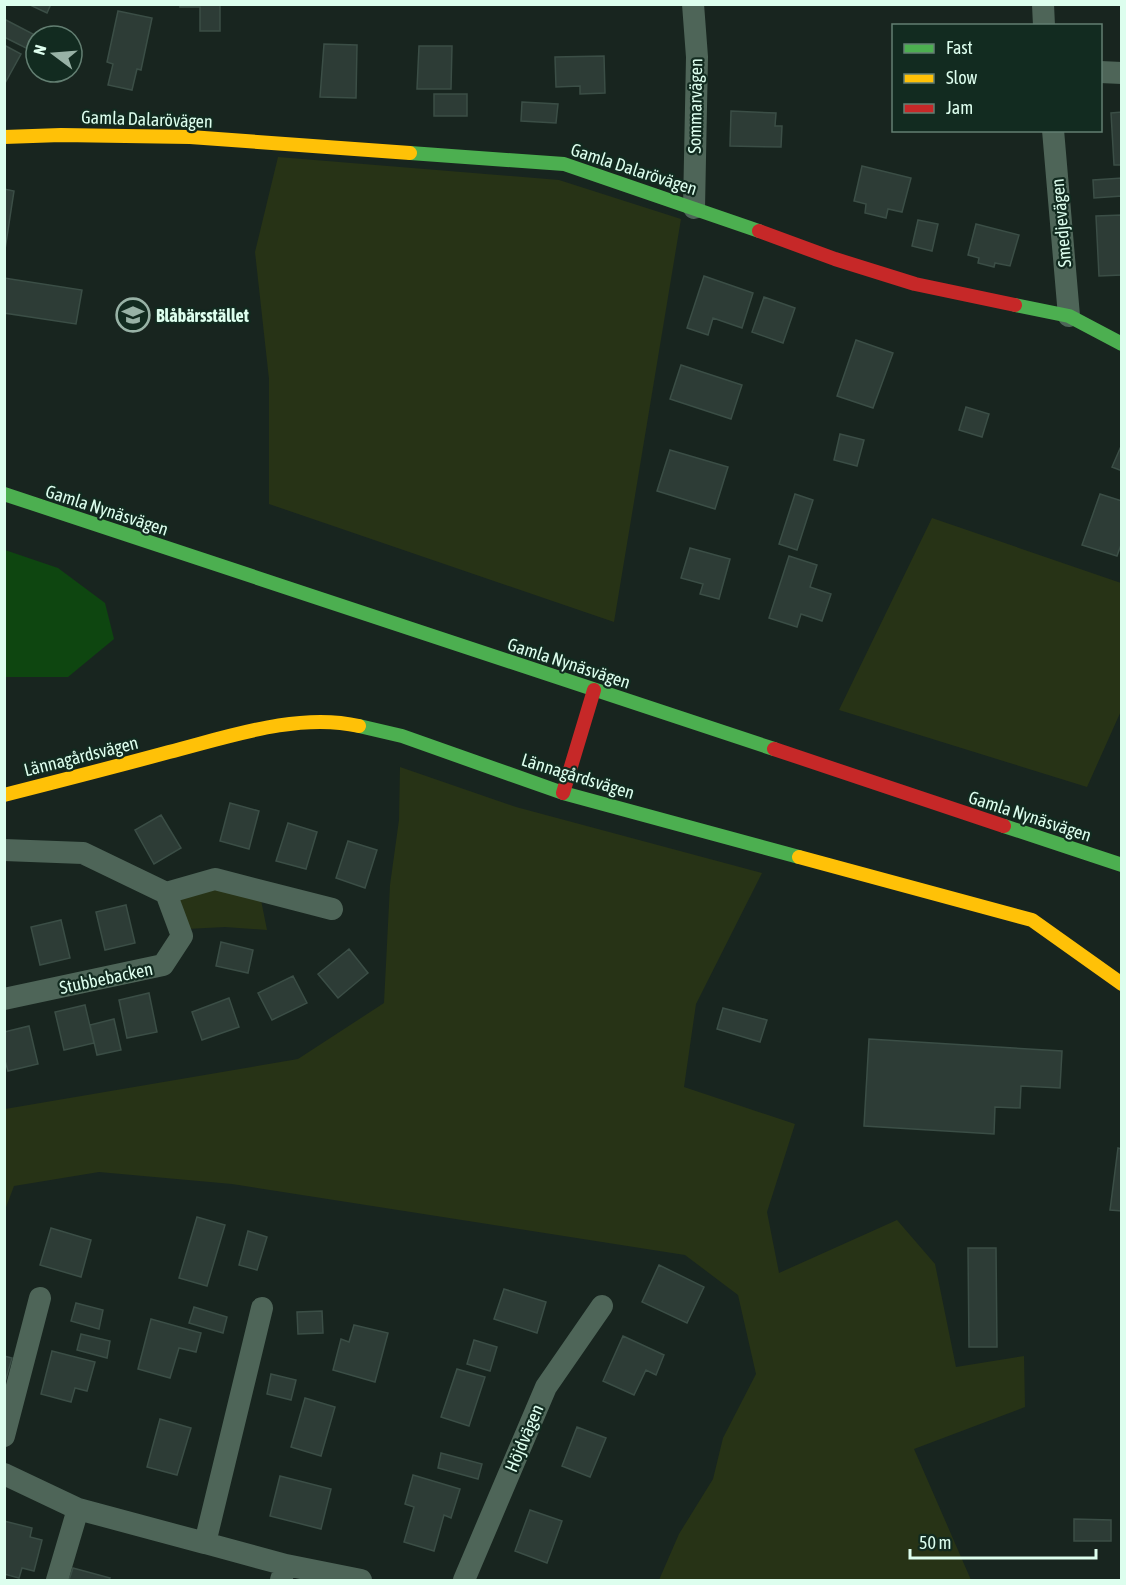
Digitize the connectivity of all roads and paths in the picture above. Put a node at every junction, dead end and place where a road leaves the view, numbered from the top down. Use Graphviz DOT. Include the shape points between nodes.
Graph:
graph roads {
  1 [pos="693,4"];
  2 [pos="1043,4"];
  3 [pos="1044,24"];
  4 [pos="1102,72"];
  5 [pos="1122,73"];
  6 [pos="1053,132"];
  7 [pos="4,137"];
  8 [pos="694,208"];
  9 [pos="1069,316"];
  10 [pos="1122,344"];
  11 [pos="4,494"];
  12 [pos="594,690"];
  13 [pos="563,793"];
  14 [pos="4,795"];
  15 [pos="4,849"];
  16 [pos="1122,865"];
  17 [pos="166,893"];
  18 [pos="332,909"];
  19 [pos="1122,984"];
  20 [pos="4,999"];
  21 [pos="40,1298"];
  22 [pos="602,1306"];
  23 [pos="262,1308"];
  24 [pos="4,1436"];
  25 [pos="4,1474"];
  26 [pos="78,1509"];
  27 [pos="205,1543"];
  28 [pos="283,1573"];
  29 [pos="57,1581"];
  30 [pos="361,1581"];
  31 [pos="464,1581"];
  1 -- 8 [label="street, Sommarvägen" via="697,57"];
  2 -- 3 [label="street"];
  4 -- 5 [label="street"];
  6 -- 9 [label="street, Smedjevägen"];
  7 -- 8 [label="street, Gamla Dalarövägen" via="190,137 564,164"];
  8 -- 9 [label="street, Gamla Dalarövägen" via="915,285"];
  9 -- 10 [label="street, Gamla Dalarövägen"];
  11 -- 12 [label="street, Gamla Nynäsvägen"];
  12 -- 13 [label="street"];
  12 -- 16 [label="street, Gamla Nynäsvägen"];
  13 -- 14 [label="street, Lännagårdsvägen" via="402,736 350,724 313,722 240,734"];
  13 -- 19 [label="street, Lännagårdsvägen" via="1032,920"];
  15 -- 17 [label="street" via="83,853"];
  17 -- 18 [label="street" via="215,879"];
  17 -- 20 [label="street, Stubbebacken" via="182,936 164,965"];
  21 -- 24 [label="street"];
  22 -- 31 [label="street, Höjdvägen" via="546,1387"];
  23 -- 27 [label="street"];
  25 -- 26 [label="street"];
  26 -- 27 [label="street"];
  26 -- 29 [label="street"];
  27 -- 28 [label="street"];
  28 -- 30 [label="street"];
}
